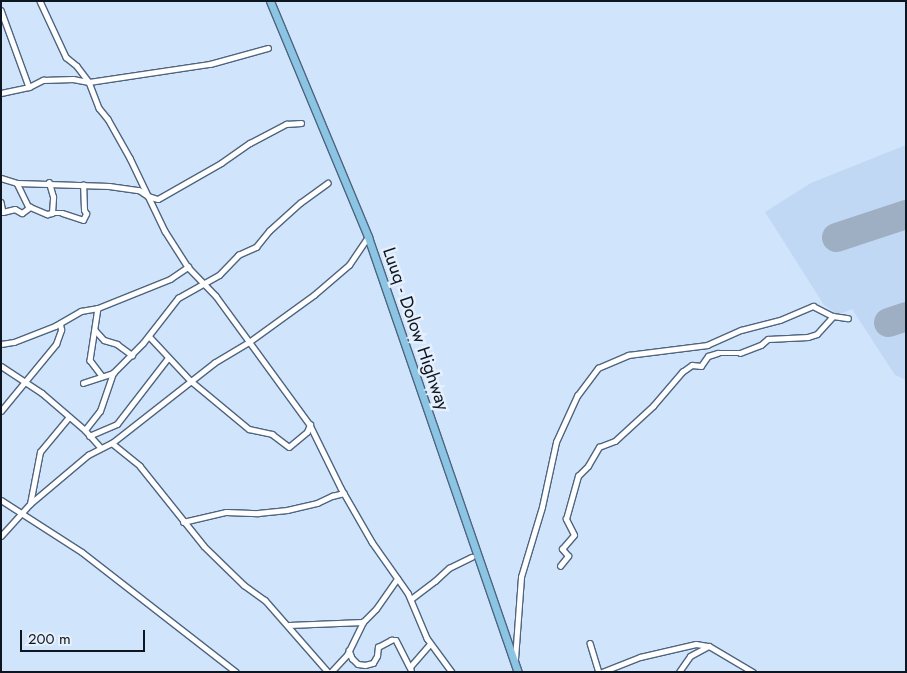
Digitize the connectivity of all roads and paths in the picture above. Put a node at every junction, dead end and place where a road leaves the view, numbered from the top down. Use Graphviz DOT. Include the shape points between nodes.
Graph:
graph roads {
  1 [pos="40,1"];
  2 [pos="270,1"];
  3 [pos="1,10"];
  4 [pos="268,48"];
  5 [pos="89,82"];
  6 [pos="29,87"];
  7 [pos="1,92"];
  8 [pos="301,123"];
  9 [pos="1,179"];
  10 [pos="17,183"];
  11 [pos="49,183"];
  12 [pos="328,183"];
  13 [pos="83,185"];
  14 [pos="148,196"];
  15 [pos="1,202"];
  16 [pos="30,207"];
  17 [pos="2,212"];
  18 [pos="52,213"];
  19 [pos="368,237"];
  20 [pos="188,267"];
  21 [pos="205,282"];
  22 [pos="98,308"];
  23 [pos="833,316"];
  24 [pos="848,318"];
  25 [pos="60,324"];
  26 [pos="95,330"];
  27 [pos="149,336"];
  28 [pos="249,342"];
  29 [pos="1,344"];
  30 [pos="132,355"];
  31 [pos="168,358"];
  32 [pos="1,366"];
  33 [pos="113,373"];
  34 [pos="102,376"];
  35 [pos="191,380"];
  36 [pos="83,383"];
  37 [pos="25,384"];
  38 [pos="1,410"];
  39 [pos="70,416"];
  40 [pos="310,425"];
  41 [pos="85,430"];
  42 [pos="89,436"];
  43 [pos="112,443"];
  44 [pos="101,448"];
  45 [pos="344,493"];
  46 [pos="1,500"];
  47 [pos="30,504"];
  48 [pos="20,514"];
  49 [pos="184,522"];
  50 [pos="1,536"];
  51 [pos="472,558"];
  52 [pos="560,566"];
  53 [pos="397,579"];
  54 [pos="411,598"];
  55 [pos="363,622"];
  56 [pos="289,626"];
  57 [pos="590,643"];
  58 [pos="430,644"];
  59 [pos="709,646"];
  60 [pos="349,650"];
  61 [pos="515,660"];
  62 [pos="410,669"];
  63 [pos="236,672"];
  64 [pos="329,672"];
  65 [pos="452,672"];
  66 [pos="518,672"];
  67 [pos="600,672"];
  68 [pos="679,672"];
  69 [pos="753,672"];
  1 -- 5 [label="street" via="66,57"];
  2 -- 19 [label="main road, Luuq - Dolow Highway"];
  3 -- 6 [label="street"];
  4 -- 5 [label="street" via="210,64"];
  5 -- 6 [label="street" via="42,80"];
  5 -- 14 [label="street" via="99,108 130,158"];
  6 -- 7 [label="street"];
  8 -- 14 [label="street" via="286,124 250,143 158,199"];
  9 -- 10 [label="street"];
  10 -- 11 [label="street"];
  10 -- 16 [label="street"];
  11 -- 13 [label="street"];
  11 -- 18 [label="street" via="53,197"];
  12 -- 21 [label="street" via="300,203 256,247 238,255 219,275"];
  13 -- 14 [label="street" via="139,190"];
  13 -- 18 [label="street" via="86,214 83,220 62,212"];
  14 -- 20 [label="street"];
  15 -- 17 [label="street"];
  16 -- 17 [label="street" via="22,213 16,209"];
  16 -- 18 [label="street"];
  19 -- 28 [label="street" via="349,265"];
  19 -- 61 [label="main road, Luuq - Dolow Highway"];
  20 -- 21 [label="street"];
  20 -- 22 [label="street" via="170,279"];
  21 -- 27 [label="street" via="178,298"];
  21 -- 28 [label="street"];
  22 -- 25 [label="street" via="81,311"];
  22 -- 26 [label="street"];
  23 -- 24 [label="street"];
  23 -- 52 [label="street" via="817,334 808,337 768,339 740,353 718,352 708,356 701,366 692,365 682,372 653,406 615,441 600,447 578,476 566,519 574,536 562,549 568,556"];
  23 -- 61 [label="street" via="813,306 707,345 628,355 598,368 577,396 556,442 542,507 521,577"];
  25 -- 29 [label="street"];
  25 -- 37 [label="street" via="56,344"];
  26 -- 30 [label="street" via="104,340 117,344"];
  26 -- 34 [label="street" via="90,360"];
  27 -- 30 [label="street"];
  27 -- 31 [label="street"];
  28 -- 35 [label="street"];
  28 -- 40 [label="street"];
  30 -- 33 [label="street"];
  31 -- 35 [label="street"];
  31 -- 42 [label="street" via="117,424"];
  32 -- 37 [label="street"];
  33 -- 34 [label="street"];
  33 -- 41 [label="street" via="100,411"];
  34 -- 36 [label="street"];
  35 -- 40 [label="street" via="250,429 272,434 286,446 300,439"];
  35 -- 43 [label="street"];
  37 -- 38 [label="street"];
  37 -- 39 [label="street" via="42,393"];
  39 -- 41 [label="street"];
  39 -- 47 [label="street" via="40,452"];
  40 -- 45 [label="street"];
  41 -- 42 [label="street"];
  42 -- 44 [label="street"];
  43 -- 44 [label="street"];
  43 -- 49 [label="street" via="140,466"];
  44 -- 47 [label="street" via="88,455"];
  45 -- 49 [label="street" via="287,510 226,512"];
  45 -- 53 [label="street"];
  46 -- 48 [label="street"];
  47 -- 48 [label="street"];
  48 -- 50 [label="street"];
  48 -- 63 [label="street" via="82,552"];
  49 -- 56 [label="street"];
  51 -- 54 [label="street" via="449,568"];
  53 -- 54 [label="street"];
  53 -- 55 [label="street"];
  54 -- 58 [label="street"];
  55 -- 56 [label="street"];
  55 -- 60 [label="street"];
  56 -- 64 [label="street"];
  57 -- 67 [label="street"];
  58 -- 62 [label="street"];
  58 -- 65 [label="street"];
  59 -- 67 [label="street" via="696,644 640,657"];
  59 -- 68 [label="street" via="690,656"];
  59 -- 69 [label="street"];
  60 -- 62 [label="street" via="358,664 365,665 372,663 378,647 396,640"];
  60 -- 64 [label="street"];
  61 -- 66 [label="main road, Luuq - Dolow Highway"];
}
